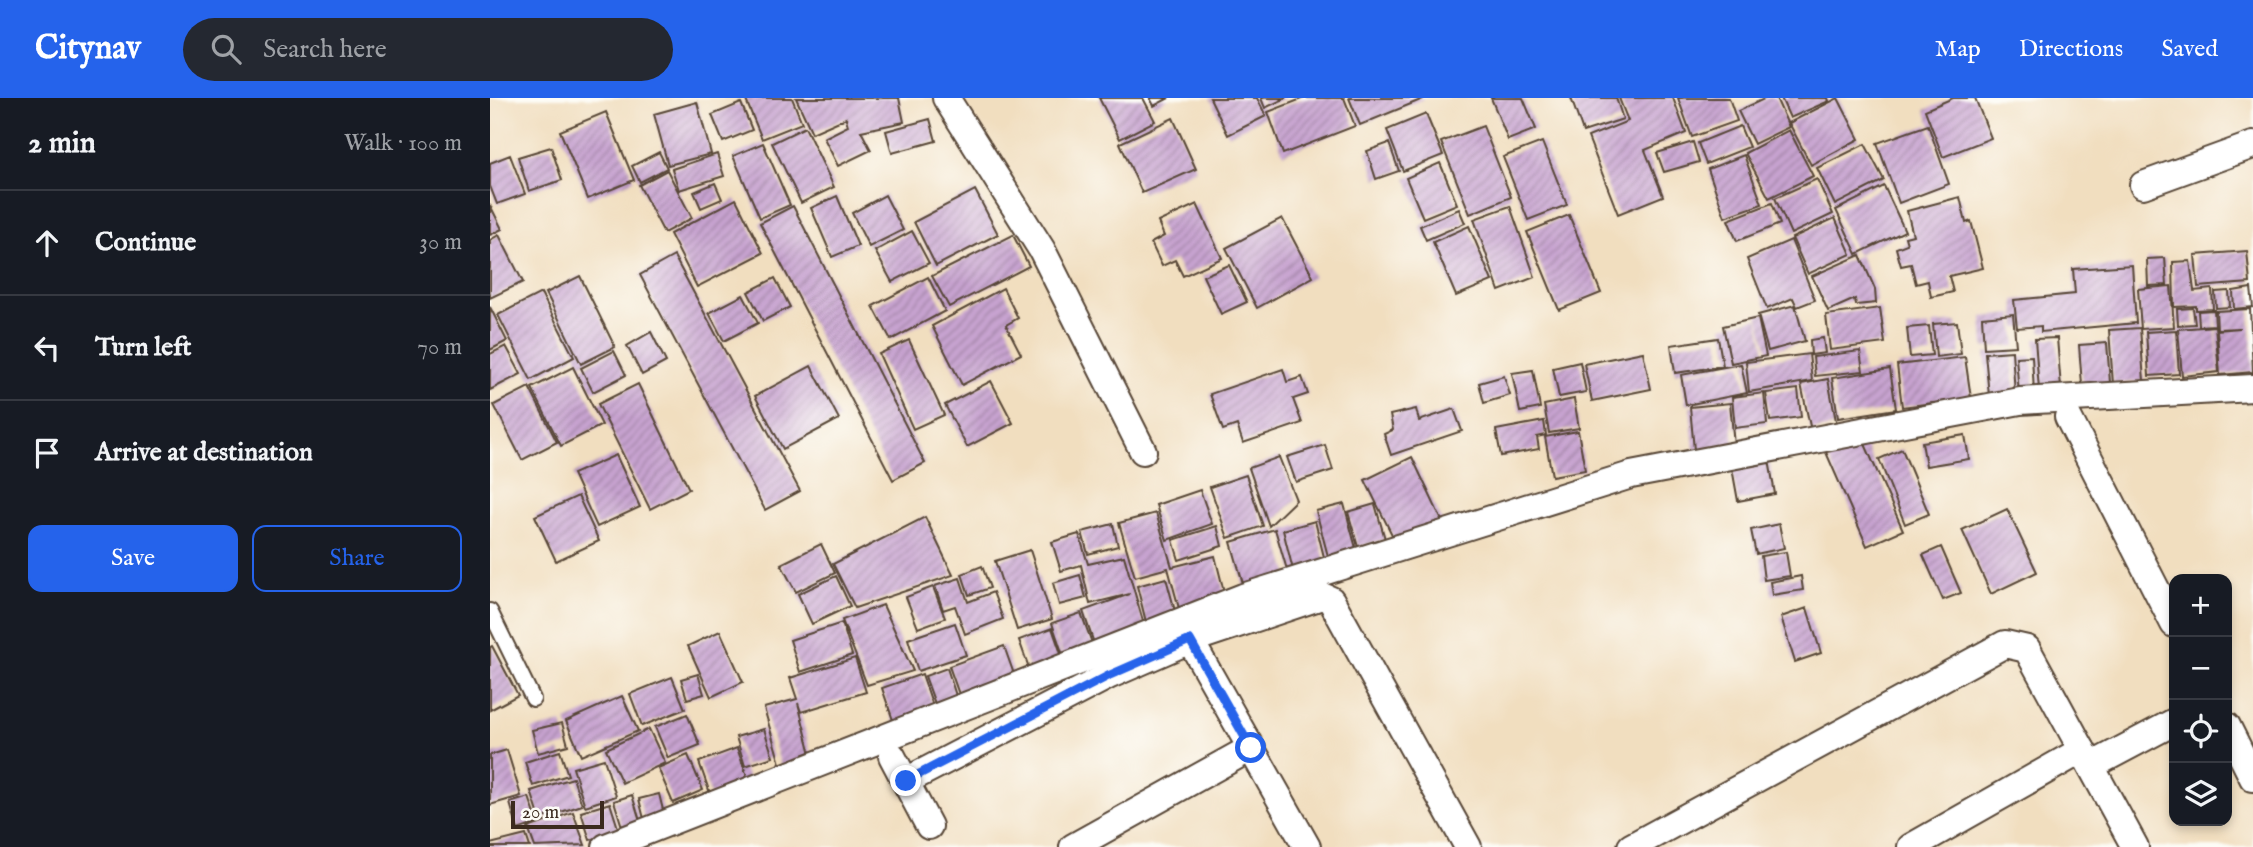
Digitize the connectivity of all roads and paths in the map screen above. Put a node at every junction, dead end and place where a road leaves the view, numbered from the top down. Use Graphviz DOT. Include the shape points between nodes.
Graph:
graph roads {
  1 [pos="946,98"];
  2 [pos="2253,145"];
  3 [pos="2143,185"];
  4 [pos="2253,388"];
  5 [pos="2068,417"];
  6 [pos="1143,451"];
  7 [pos="490,611"];
  8 [pos="2169,614"];
  9 [pos="1190,640"];
  10 [pos="533,699"];
  11 [pos="2169,724"];
  12 [pos="2232,736"];
  13 [pos="1251,748"];
  14 [pos="891,756"];
  15 [pos="2087,758"];
  16 [pos="2253,778"];
  17 [pos="906,781"];
  18 [pos="741,808"];
  19 [pos="929,826"];
  20 [pos="606,847"];
  21 [pos="666,847"];
  22 [pos="1073,847"];
  23 [pos="1307,847"];
  24 [pos="1468,847"];
  25 [pos="1631,847"];
  26 [pos="1911,847"];
  27 [pos="2135,847"];
  1 -- 6 [label="street" via="1042,250"];
  2 -- 3 [label="street"];
  4 -- 20 [label="street" via="2020,401 1631,475 1243,597"];
  5 -- 8 [label="street"];
  7 -- 10 [label="lane"];
  9 -- 13 [label="street"];
  9 -- 17 [label="street" via="1110,675"];
  9 -- 24 [label="street" via="1322,596 1331,600"];
  11 -- 15 [label="street"];
  12 -- 16 [label="street"];
  13 -- 22 [label="street"];
  13 -- 23 [label="street"];
  14 -- 17 [label="street"];
  15 -- 25 [label="street" via="2027,649 2005,644"];
  15 -- 26 [label="street"];
  15 -- 27 [label="street"];
  17 -- 19 [label="street"];
  18 -- 21 [label="street" via="679,830"];
}
